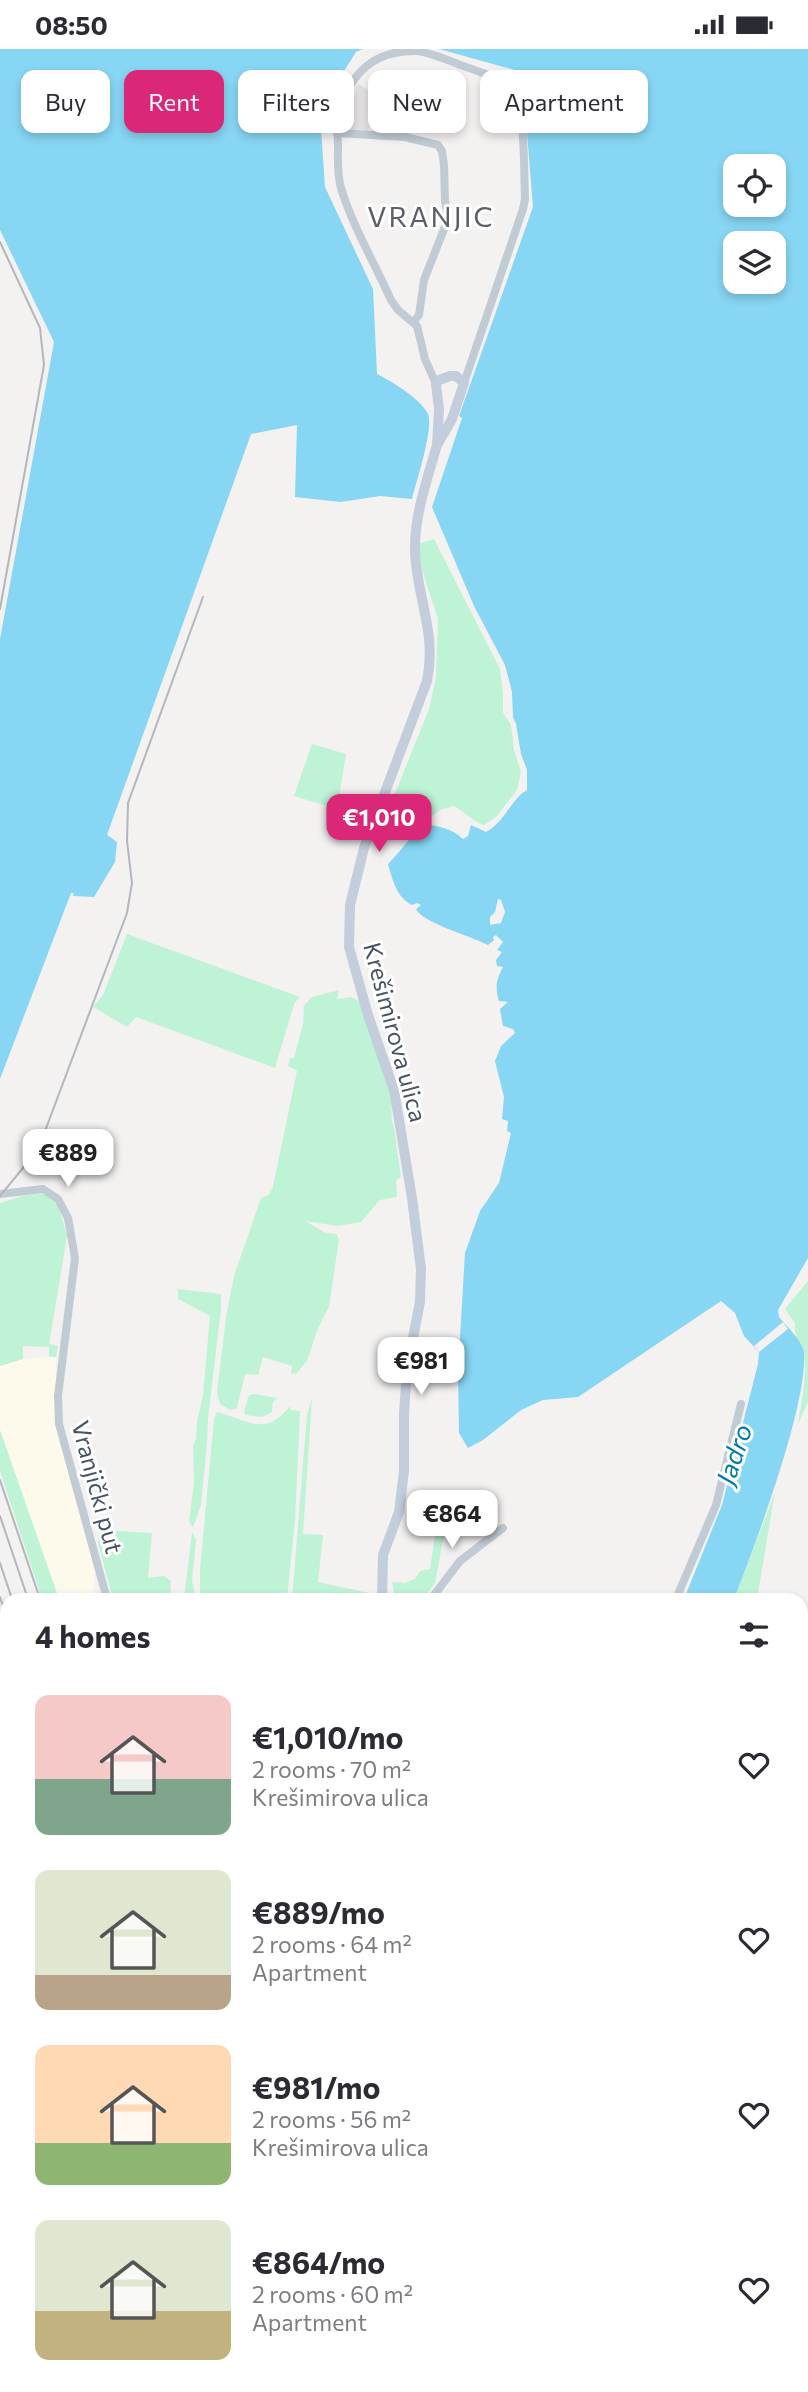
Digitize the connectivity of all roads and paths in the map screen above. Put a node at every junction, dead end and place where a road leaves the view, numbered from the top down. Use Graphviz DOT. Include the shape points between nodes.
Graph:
graph roads {
  1 [pos="354,79"];
  2 [pos="337,133"];
  3 [pos="414,321"];
  4 [pos="464,383"];
  5 [pos="436,384"];
  6 [pos="437,445"];
  7 [pos="0,1194"];
  8 [pos="741,1404"];
  9 [pos="503,1528"];
  10 [pos="105,1593"];
  11 [pos="382,1593"];
  12 [pos="436,1593"];
  13 [pos="679,1593"];
  1 -- 4 [label="street" via="366,65 394,53 418,51 498,79 517,100 523,209"];
  2 -- 3 [label="street" via="339,178 348,208 391,300"];
  2 -- 3 [label="street" via="405,137 438,145 442,151 449,219 424,280"];
  3 -- 5 [label="street"];
  4 -- 5 [label="main road" via="450,376"];
  4 -- 6 [label="main road"];
  5 -- 6 [label="main road"];
  6 -- 11 [label="main road, Krešimirova ulica" via="415,543 430,632 427,681 364,848 349,905 349,947 394,1090 421,1269 407,1369 404,1471 398,1512 383,1555"];
  7 -- 10 [label="street, Vranjički put" via="43,1189 58,1199 68,1218 75,1258 58,1396 59,1425"];
  8 -- 13 [label="street" via="716,1505"];
  9 -- 12 [label="street" via="460,1562"];
}
